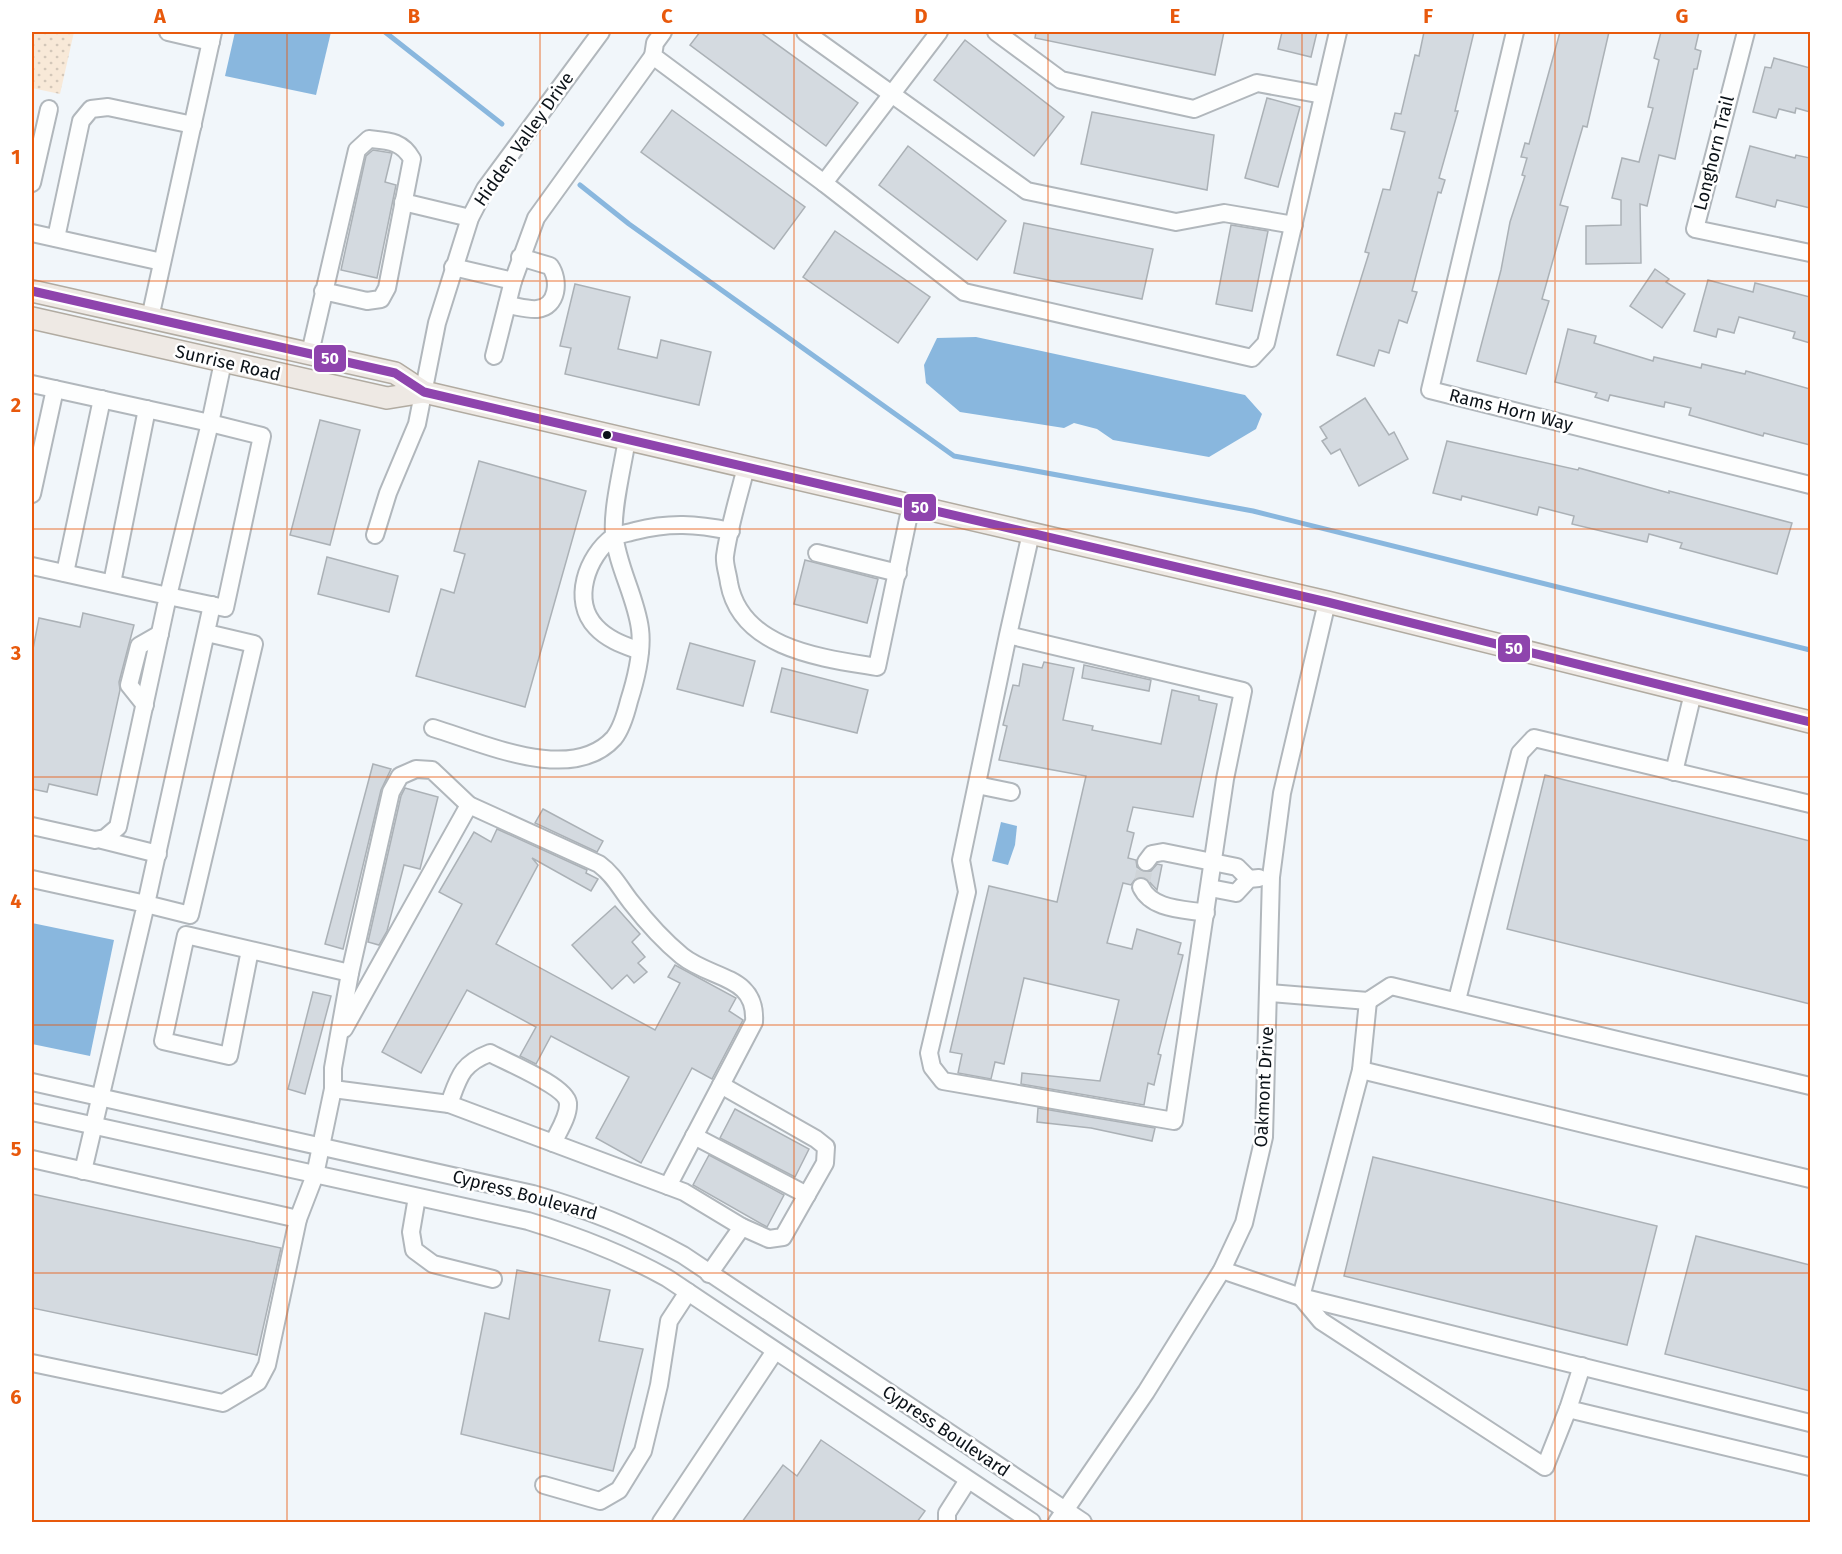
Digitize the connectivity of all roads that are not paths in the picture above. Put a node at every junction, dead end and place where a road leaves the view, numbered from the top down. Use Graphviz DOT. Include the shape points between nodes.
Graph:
graph roads {
  1 [pos="168,32"];
  2 [pos="601,32"];
  3 [pos="663,32"];
  4 [pos="805,32"];
  5 [pos="939,32"];
  6 [pos="996,32"];
  7 [pos="1338,32"];
  8 [pos="1515,32"];
  9 [pos="1746,32"];
  10 [pos="212,37"];
  11 [pos="653,56"];
  12 [pos="1323,95"];
  13 [pos="892,96"];
  14 [pos="49,109"];
  15 [pos="193,126"];
  16 [pos="32,183"];
  17 [pos="824,183"];
  18 [pos="404,202"];
  19 [pos="470,218"];
  20 [pos="1294,225"];
  21 [pos="32,233"];
  22 [pos="56,238"];
  23 [pos="1810,253"];
  24 [pos="520,257"];
  25 [pos="162,262"];
  26 [pos="453,267"];
  27 [pos="513,281"];
  28 [pos="32,291"];
  29 [pos="323,291"];
  30 [pos="507,305"];
  31 [pos="32,318"];
  32 [pos="150,318"];
  33 [pos="310,353"];
  34 [pos="494,356"];
  35 [pos="223,363"];
  36 [pos="32,384"];
  37 [pos="55,389"];
  38 [pos="424,392"];
  39 [pos="102,399"];
  40 [pos="147,409"];
  41 [pos="210,423"];
  42 [pos="627,439"];
  43 [pos="746,466"];
  44 [pos="1810,484"];
  45 [pos="32,494"];
  46 [pos="911,505"];
  47 [pos="731,531"];
  48 [pos="1031,533"];
  49 [pos="375,535"];
  50 [pos="614,537"];
  51 [pos="817,553"];
  52 [pos="32,566"];
  53 [pos="65,573"];
  54 [pos="898,573"];
  55 [pos="112,583"];
  56 [pos="168,596"];
  57 [pos="1327,602"];
  58 [pos="212,605"];
  59 [pos="207,633"];
  60 [pos="1008,636"];
  61 [pos="640,651"];
  62 [pos="1693,693"];
  63 [pos="1810,722"];
  64 [pos="434,728"];
  65 [pos="1674,772"];
  66 [pos="977,785"];
  67 [pos="1011,792"];
  68 [pos="1810,804"];
  69 [pos="470,805"];
  70 [pos="32,826"];
  71 [pos="102,840"];
  72 [pos="158,854"];
  73 [pos="1146,862"];
  74 [pos="1214,862"];
  75 [pos="1271,877"];
  76 [pos="32,879"];
  77 [pos="1249,879"];
  78 [pos="1141,887"];
  79 [pos="1210,888"];
  80 [pos="146,904"];
  81 [pos="1206,913"];
  82 [pos="190,915"];
  83 [pos="186,934"];
  84 [pos="250,950"];
  85 [pos="350,973"];
  86 [pos="1269,993"];
  87 [pos="1458,1000"];
  88 [pos="1368,1001"];
  89 [pos="338,1040"];
  90 [pos="1361,1070"];
  91 [pos="32,1082"];
  92 [pos="721,1085"];
  93 [pos="1810,1086"];
  94 [pos="333,1089"];
  95 [pos="102,1097"];
  96 [pos="449,1104"];
  97 [pos="32,1112"];
  98 [pos="95,1126"];
  99 [pos="694,1136"];
  100 [pos="553,1143"];
  101 [pos="323,1147"];
  102 [pos="32,1160"];
  103 [pos="83,1171"];
  104 [pos="315,1175"];
  105 [pos="1810,1179"];
  106 [pos="668,1186"];
  107 [pos="807,1195"];
  108 [pos="417,1197"];
  109 [pos="298,1219"];
  110 [pos="742,1227"];
  111 [pos="1222,1270"];
  112 [pos="709,1274"];
  113 [pos="493,1279"];
  114 [pos="688,1292"];
  115 [pos="1301,1297"];
  116 [pos="775,1351"];
  117 [pos="32,1363"];
  118 [pos="1582,1366"];
  119 [pos="1568,1408"];
  120 [pos="1810,1423"];
  121 [pos="1810,1467"];
  122 [pos="968,1480"];
  123 [pos="544,1485"];
  124 [pos="1061,1517"];
  125 [pos="661,1522"];
  126 [pos="947,1522"];
  127 [pos="1032,1522"];
  128 [pos="1083,1522"];
  1 -- 10 [label="street"];
  2 -- 19 [label="street, Hidden Valley Drive" via="485,189"];
  3 -- 11 [label="street" via="655,43"];
  4 -- 13 [label="street"];
  5 -- 13 [label="street"];
  6 -- 12 [label="street" via="1061,80 1194,109 1257,83"];
  7 -- 12 [label="street"];
  8 -- 44 [label="street, Rams Horn Way" via="1430,390"];
  9 -- 23 [label="street, Longhorn Trail" via="1695,229"];
  10 -- 15 [label="street"];
  11 -- 17 [label="street"];
  11 -- 24 [label="street" via="536,218"];
  12 -- 20 [label="street"];
  13 -- 17 [label="street"];
  13 -- 20 [label="street" via="1027,191 1176,222 1224,213"];
  14 -- 16 [label="street"];
  15 -- 22 [label="street" via="108,107 91,109 81,120"];
  15 -- 25 [label="street"];
  17 -- 20 [label="street" via="964,292 1252,358 1266,343"];
  18 -- 19 [label="street"];
  18 -- 29 [label="street" via="387,288 381,299 367,301"];
  18 -- 29 [label="street" via="412,159 405,147 392,141 369,139 357,150"];
  19 -- 26 [label="street, Hidden Valley Drive"];
  21 -- 22 [label="street"];
  22 -- 25 [label="street"];
  24 -- 27 [label="street"];
  24 -- 30 [label="street" via="550,266 556,275 556,289 546,305 537,309"];
  25 -- 32 [label="street"];
  26 -- 27 [label="street"];
  26 -- 38 [label="street, Hidden Valley Drive"];
  27 -- 30 [label="street"];
  28 -- 32 [label="main road, Sunrise Road"];
  29 -- 33 [label="street"];
  30 -- 34 [label="street"];
  31 -- 35 [label="main road, Sunrise Road"];
  32 -- 33 [label="main road, Sunrise Road"];
  33 -- 38 [label="main road, Sunrise Road" via="395,373"];
  35 -- 38 [label="main road, Sunrise Road" via="387,399"];
  35 -- 41 [label="street"];
  36 -- 37 [label="street"];
  37 -- 39 [label="street"];
  37 -- 45 [label="street"];
  38 -- 42 [label="main road, Sunrise Road"];
  38 -- 49 [label="street, Hidden Valley Drive" via="417,424"];
  39 -- 40 [label="street"];
  39 -- 53 [label="street"];
  40 -- 41 [label="street"];
  40 -- 55 [label="street"];
  41 -- 56 [label="street"];
  41 -- 58 [label="street" via="262,436 225,608"];
  42 -- 43 [label="main road, Sunrise Road"];
  42 -- 50 [label="street"];
  43 -- 46 [label="main road, Sunrise Road"];
  43 -- 47 [label="street"];
  46 -- 48 [label="main road, Sunrise Road"];
  46 -- 54 [label="street"];
  47 -- 50 [label="street" via="666,524"];
  47 -- 54 [label="street" via="725,558 731,593 746,619 768,640 805,652 877,667"];
  48 -- 57 [label="main road, Sunrise Road"];
  48 -- 60 [label="street"];
  50 -- 61 [label="street" via="638,614"];
  50 -- 61 [label="street" via="588,572 583,602 595,626 609,638"];
  51 -- 54 [label="street"];
  52 -- 53 [label="street"];
  53 -- 55 [label="street"];
  55 -- 56 [label="street"];
  56 -- 58 [label="street"];
  56 -- 71 [label="street" via="119,824"];
  57 -- 62 [label="main road, Sunrise Road"];
  57 -- 75 [label="street, Oakmont Drive" via="1282,793"];
  58 -- 59 [label="street"];
  59 -- 72 [label="street"];
  59 -- 82 [label="street" via="254,644"];
  60 -- 66 [label="street"];
  60 -- 74 [label="street" via="1243,691 1225,779"];
  61 -- 64 [label="street" via="623,721 615,737 589,756 568,761 535,758"];
  62 -- 63 [label="main road, Sunrise Road"];
  62 -- 65 [label="street"];
  65 -- 68 [label="street"];
  65 -- 87 [label="street" via="1534,738 1520,753"];
  66 -- 67 [label="street"];
  66 -- 81 [label="street" via="961,860 967,892 929,1053 932,1068 943,1081 1174,1120"];
  69 -- 85 [label="street" via="432,770 416,768 400,776 391,792"];
  69 -- 89 [label="street"];
  69 -- 92 [label="street" via="599,864 614,876 631,902 683,957 741,987 752,997 754,1023"];
  70 -- 71 [label="street"];
  71 -- 72 [label="street"];
  72 -- 80 [label="street"];
  73 -- 74 [label="street" via="1152,854 1163,852"];
  74 -- 77 [label="street" via="1237,867"];
  74 -- 79 [label="street"];
  75 -- 77 [label="street"];
  75 -- 86 [label="street, Oakmont Drive"];
  76 -- 80 [label="street"];
  77 -- 79 [label="street" via="1236,893"];
  78 -- 81 [label="street" via="1145,896 1157,904"];
  79 -- 81 [label="street"];
  80 -- 82 [label="street"];
  80 -- 95 [label="street"];
  82 -- 83 [label="street"];
  83 -- 84 [label="street"];
  83 -- 84 [label="street" via="163,1041 229,1056"];
  84 -- 85 [label="street"];
  85 -- 89 [label="street"];
  86 -- 88 [label="street"];
  86 -- 111 [label="street, Oakmont Drive" via="1264,1137 1245,1223"];
  87 -- 88 [label="street" via="1391,986"];
  87 -- 93 [label="street"];
  88 -- 90 [label="street"];
  89 -- 94 [label="street"];
  90 -- 105 [label="street"];
  90 -- 115 [label="street"];
  91 -- 95 [label="street, Cypress Boulevard"];
  92 -- 99 [label="street"];
  92 -- 107 [label="street" via="825,1147 825,1163"];
  94 -- 96 [label="street"];
  94 -- 101 [label="street"];
  95 -- 98 [label="street"];
  95 -- 101 [label="street, Cypress Boulevard"];
  96 -- 100 [label="street"];
  96 -- 100 [label="street" via="463,1069 490,1053 561,1090 568,1102"];
  97 -- 98 [label="street, Cypress Boulevard"];
  98 -- 103 [label="street"];
  98 -- 104 [label="street, Cypress Boulevard"];
  99 -- 106 [label="street"];
  99 -- 107 [label="street"];
  100 -- 106 [label="street"];
  101 -- 104 [label="street"];
  101 -- 112 [label="street, Cypress Boulevard" via="587,1209 635,1228"];
  102 -- 103 [label="street"];
  103 -- 109 [label="street"];
  104 -- 108 [label="street, Cypress Boulevard"];
  104 -- 109 [label="street"];
  106 -- 110 [label="street"];
  107 -- 110 [label="street" via="783,1237 769,1239"];
  108 -- 113 [label="street" via="411,1232 414,1250 433,1264"];
  108 -- 114 [label="street, Cypress Boulevard" via="577,1236 622,1253"];
  109 -- 117 [label="street" via="267,1365 258,1382 223,1403"];
  110 -- 112 [label="street"];
  111 -- 115 [label="street"];
  111 -- 124 [label="street, Oakmont Drive"];
  112 -- 124 [label="street, Cypress Boulevard"];
  114 -- 116 [label="street, Cypress Boulevard"];
  114 -- 123 [label="street" via="669,1321 643,1451 619,1490 600,1501"];
  115 -- 118 [label="street"];
  115 -- 119 [label="street" via="1321,1321 1545,1467"];
  116 -- 122 [label="street, Cypress Boulevard"];
  116 -- 125 [label="street"];
  118 -- 119 [label="street"];
  118 -- 120 [label="street"];
  119 -- 121 [label="street"];
  122 -- 126 [label="street" via="947,1513"];
  122 -- 127 [label="street, Cypress Boulevard"];
  124 -- 128 [label="street, Cypress Boulevard"];
}
